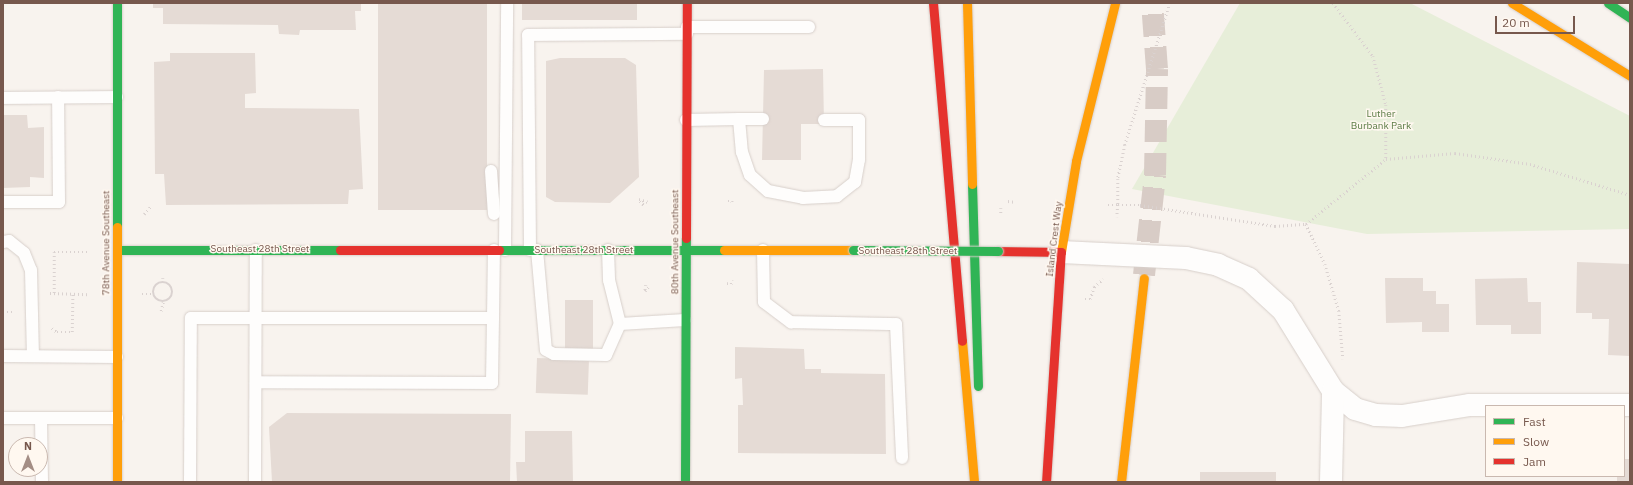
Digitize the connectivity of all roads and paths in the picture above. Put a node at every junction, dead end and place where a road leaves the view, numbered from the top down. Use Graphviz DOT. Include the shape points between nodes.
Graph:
graph roads {
  1 [pos="117,3"];
  2 [pos="507,3"];
  3 [pos="687,3"];
  4 [pos="933,3"];
  5 [pos="967,3"];
  6 [pos="1115,3"];
  7 [pos="1170,3"];
  8 [pos="1333,3"];
  9 [pos="1512,3"];
  10 [pos="1608,3"];
  11 [pos="1630,18"];
  12 [pos="810,27"];
  13 [pos="687,30"];
  14 [pos="1630,76"];
  15 [pos="58,97"];
  16 [pos="117,97"];
  17 [pos="3,98"];
  18 [pos="739,119"];
  19 [pos="763,119"];
  20 [pos="686,120"];
  21 [pos="824,120"];
  22 [pos="1386,159"];
  23 [pos="491,171"];
  24 [pos="1630,195"];
  25 [pos="728,201"];
  26 [pos="3,202"];
  27 [pos="648,202"];
  28 [pos="1008,202"];
  29 [pos="1016,202"];
  30 [pos="733,204"];
  31 [pos="1108,205"];
  32 [pos="1118,205"];
  33 [pos="151,206"];
  34 [pos="645,206"];
  35 [pos="1001,208"];
  36 [pos="144,214"];
  37 [pos="494,214"];
  38 [pos="1001,215"];
  39 [pos="1117,217"];
  40 [pos="1306,224"];
  41 [pos="3,242"];
  42 [pos="116,250"];
  43 [pos="256,250"];
  44 [pos="500,250"];
  45 [pos="533,250"];
  46 [pos="608,250"];
  47 [pos="686,250"];
  48 [pos="763,250"];
  49 [pos="88,252"];
  50 [pos="1061,252"];
  51 [pos="1110,276"];
  52 [pos="163,278"];
  53 [pos="1144,278"];
  54 [pos="732,280"];
  55 [pos="163,282"];
  56 [pos="727,283"];
  57 [pos="54,293"];
  58 [pos="73,293"];
  59 [pos="88,294"];
  60 [pos="142,294"];
  61 [pos="153,294"];
  62 [pos="46,299"];
  63 [pos="1085,299"];
  64 [pos="163,302"];
  65 [pos="161,311"];
  66 [pos="256,316"];
  67 [pos="493,318"];
  68 [pos="686,320"];
  69 [pos="620,324"];
  70 [pos="46,325"];
  71 [pos="3,356"];
  72 [pos="33,356"];
  73 [pos="116,357"];
  74 [pos="256,382"];
  75 [pos="1329,384"];
  76 [pos="978,396"];
  77 [pos="1630,405"];
  78 [pos="978,412"];
  79 [pos="3,418"];
  80 [pos="41,418"];
  81 [pos="117,418"];
  82 [pos="902,458"];
  83 [pos="42,482"];
  84 [pos="117,482"];
  85 [pos="190,482"];
  86 [pos="255,482"];
  87 [pos="685,482"];
  88 [pos="974,482"];
  89 [pos="980,482"];
  90 [pos="1046,482"];
  91 [pos="1121,482"];
  92 [pos="1331,482"];
  1 -- 16 [label="main road, 78th Avenue Southeast"];
  2 -- 44 [label="lane"];
  3 -- 13 [label="main road, 80th Avenue Southeast"];
  4 -- 88 [label="main road"];
  5 -- 76 [label="main road"];
  6 -- 50 [label="main road, Island Crest Way" via="1103,42 1076,161"];
  7 -- 32 [label="path" via="1125,145 1118,179"];
  8 -- 22 [label="path" via="1373,56 1386,104"];
  9 -- 14 [label="main road"];
  10 -- 11 [label="main road"];
  12 -- 13 [label="lane"];
  13 -- 20 [label="main road, 80th Avenue Southeast"];
  13 -- 45 [label="lane" via="528,35"];
  15 -- 16 [label="lane"];
  15 -- 17 [label="lane"];
  15 -- 26 [label="lane" via="59,202"];
  16 -- 42 [label="main road, 78th Avenue Southeast"];
  18 -- 19 [label="lane"];
  18 -- 20 [label="lane"];
  18 -- 21 [label="lane" via="742,152 750,175 768,191 803,198 837,196 855,182 859,160 859,120"];
  20 -- 47 [label="main road, 80th Avenue Southeast"];
  22 -- 24 [label="path" via="1455,153 1523,163 1595,182"];
  22 -- 40 [label="path"];
  23 -- 37 [label="lane"];
  25 -- 30 [label="path" via="732,201"];
  27 -- 34 [label="path" via="639,199"];
  28 -- 29 [label="path"];
  31 -- 32 [label="path"];
  32 -- 39 [label="path"];
  32 -- 40 [label="path" via="1140,205 1275,226"];
  33 -- 36 [label="path"];
  35 -- 38 [label="path"];
  40 -- 75 [label="path" via="1325,264 1339,311 1344,364"];
  41 -- 72 [label="lane" via="9,242 24,253 31,270"];
  42 -- 43 [label="main road, Southeast 28th Street"];
  42 -- 73 [label="main road, 78th Avenue Southeast"];
  43 -- 44 [label="main road, Southeast 28th Street"];
  43 -- 66 [label="lane"];
  44 -- 45 [label="main road, Southeast 28th Street"];
  44 -- 67 [label="lane"];
  45 -- 46 [label="main road, Southeast 28th Street"];
  45 -- 69 [label="lane" via="546,350 554,354 606,355"];
  46 -- 47 [label="main road, Southeast 28th Street"];
  46 -- 69 [label="lane" via="609,280"];
  47 -- 48 [label="main road, Southeast 28th Street"];
  47 -- 68 [label="main road, 80th Avenue Southeast"];
  48 -- 50 [label="main road, Southeast 28th Street, bridge"];
  48 -- 82 [label="lane" via="764,302 791,322 896,324"];
  49 -- 57 [label="path" via="54,252"];
  50 -- 75 [label="street, Southeast 28th Street" via="1186,258 1218,265 1249,279 1283,310"];
  50 -- 90 [label="main road, Island Crest Way"];
  51 -- 63 [label="path" via="1094,287 1090,299"];
  52 -- 55 [label="path"];
  53 -- 91 [label="main road"];
  54 -- 56 [label="path" via="731,284"];
  55 -- 61 [label="path" via="156,284"];
  55 -- 64 [label="path" via="169,283 173,292 171,298"];
  57 -- 58 [label="path"];
  57 -- 62 [label="path" via="46,293"];
  58 -- 59 [label="path"];
  58 -- 70 [label="path" via="72,332 57,332"];
  60 -- 61 [label="path"];
  61 -- 64 [label="path"];
  64 -- 65 [label="path"];
  66 -- 67 [label="lane"];
  66 -- 74 [label="lane"];
  66 -- 85 [label="lane" via="191,318"];
  67 -- 74 [label="lane" via="492,383"];
  68 -- 69 [label="lane"];
  68 -- 87 [label="main road, 80th Avenue Southeast"];
  71 -- 72 [label="lane"];
  72 -- 73 [label="lane"];
  73 -- 81 [label="main road, 78th Avenue Southeast"];
  74 -- 86 [label="lane"];
  75 -- 77 [label="street, Southeast 28th Street" via="1355,409 1376,415 1402,416 1470,405"];
  75 -- 92 [label="street"];
  78 -- 89 [label="main road"];
  79 -- 80 [label="lane"];
  80 -- 81 [label="lane"];
  80 -- 83 [label="lane"];
  81 -- 84 [label="main road, 78th Avenue Southeast"];
}
